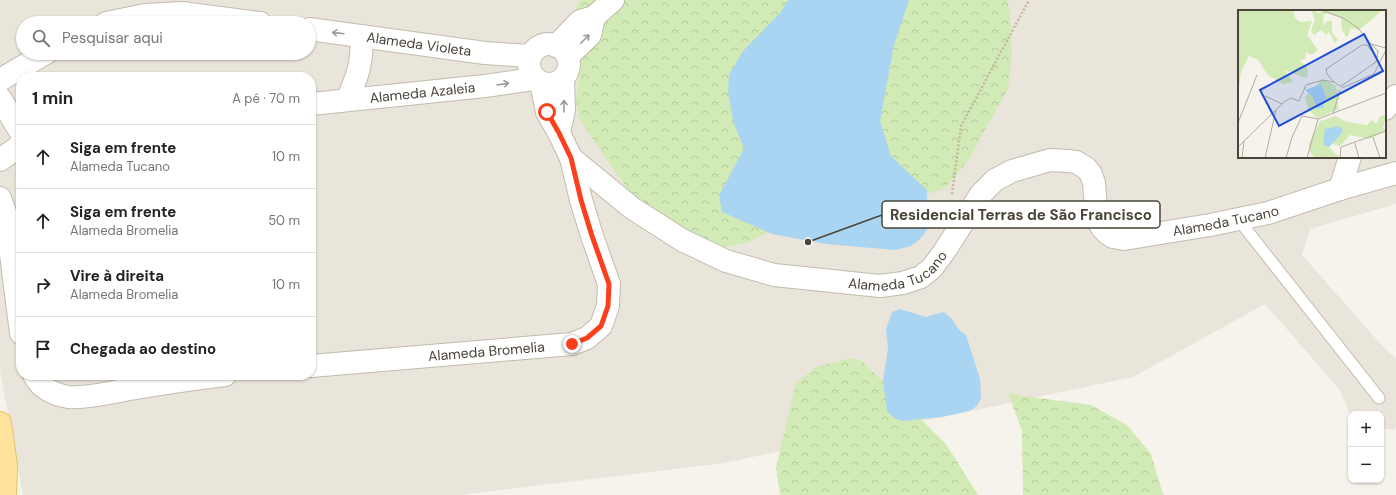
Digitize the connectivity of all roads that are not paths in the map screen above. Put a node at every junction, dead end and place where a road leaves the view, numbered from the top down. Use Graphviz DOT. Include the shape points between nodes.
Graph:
graph roads {
  1 [pos="613,0"];
  2 [pos="140,16"];
  3 [pos="205,16"];
  4 [pos="316,30"];
  5 [pos="362,36"];
  6 [pos="562,51"];
  7 [pos="530,56"];
  8 [pos="34,60"];
  9 [pos="563,79"];
  10 [pos="0,80"];
  11 [pos="538,81"];
  12 [pos="1396,96"];
  13 [pos="0,98"];
  14 [pos="347,100"];
  15 [pos="316,103"];
  16 [pos="1386,108"];
  17 [pos="16,124"];
  18 [pos="559,133"];
  19 [pos="16,149"];
  20 [pos="571,158"];
  21 [pos="1350,158"];
  22 [pos="0,160"];
  23 [pos="1396,173"];
  24 [pos="1340,189"];
  25 [pos="0,198"];
  26 [pos="1238,219"];
  27 [pos="16,294"];
  28 [pos="316,366"];
  29 [pos="38,380"];
  30 [pos="182,380"];
  31 [pos="1379,398"];
  32 [pos="0,423"];
  33 [pos="5,495"];
  1 -- 6 [label="street" via="594,17 580,21"];
  2 -- 3 [label="street" via="182,13"];
  5 -- 4 [label="street, Alameda Violeta, one-way"];
  5 -- 7 [label="street, Alameda Violeta" via="485,53"];
  5 -- 14 [label="street" via="360,66"];
  6 -- 7 [label="street" via="548,44 534,50"];
  6 -- 9 [label="street" via="569,64 568,72"];
  7 -- 11 [label="street" via="530,72"];
  8 -- 10 [label="street"];
  9 -- 11 [label="street" via="549,85"];
  18 -- 9 [label="street, one-way" via="564,110"];
  14 -- 11 [label="street, Alameda Azaleia, one-way"];
  11 -- 18 [label="street, Alameda Tucano" via="547,112"];
  12 -- 16 [label="street"];
  13 -- 17 [label="street"];
  14 -- 15 [label="street, Alameda Azaleia"];
  18 -- 20 [label="street, Alameda Tucano"];
  19 -- 22 [label="street"];
  20 -- 26 [label="street, Alameda Tucano" via="632,208 682,240 726,261 774,275 880,286 903,283 921,277 932,268 944,252 980,194 995,180 1012,171 1050,160 1076,162 1091,174 1094,182 1096,219 1113,237 1124,239"];
  20 -- 28 [label="street, Alameda Bromelia" via="590,229 609,284 608,306 601,326 587,338 572,344"];
  21 -- 24 [label="street"];
  23 -- 24 [label="street, Alameda Tucano"];
  24 -- 26 [label="street, Alameda Tucano" via="1268,213"];
  25 -- 27 [label="street" via="6,215"];
  26 -- 31 [label="lane"];
  29 -- 30 [label="street" via="44,388 70,397"];
  32 -- 33 [label="main road" via="6,466"];
}
